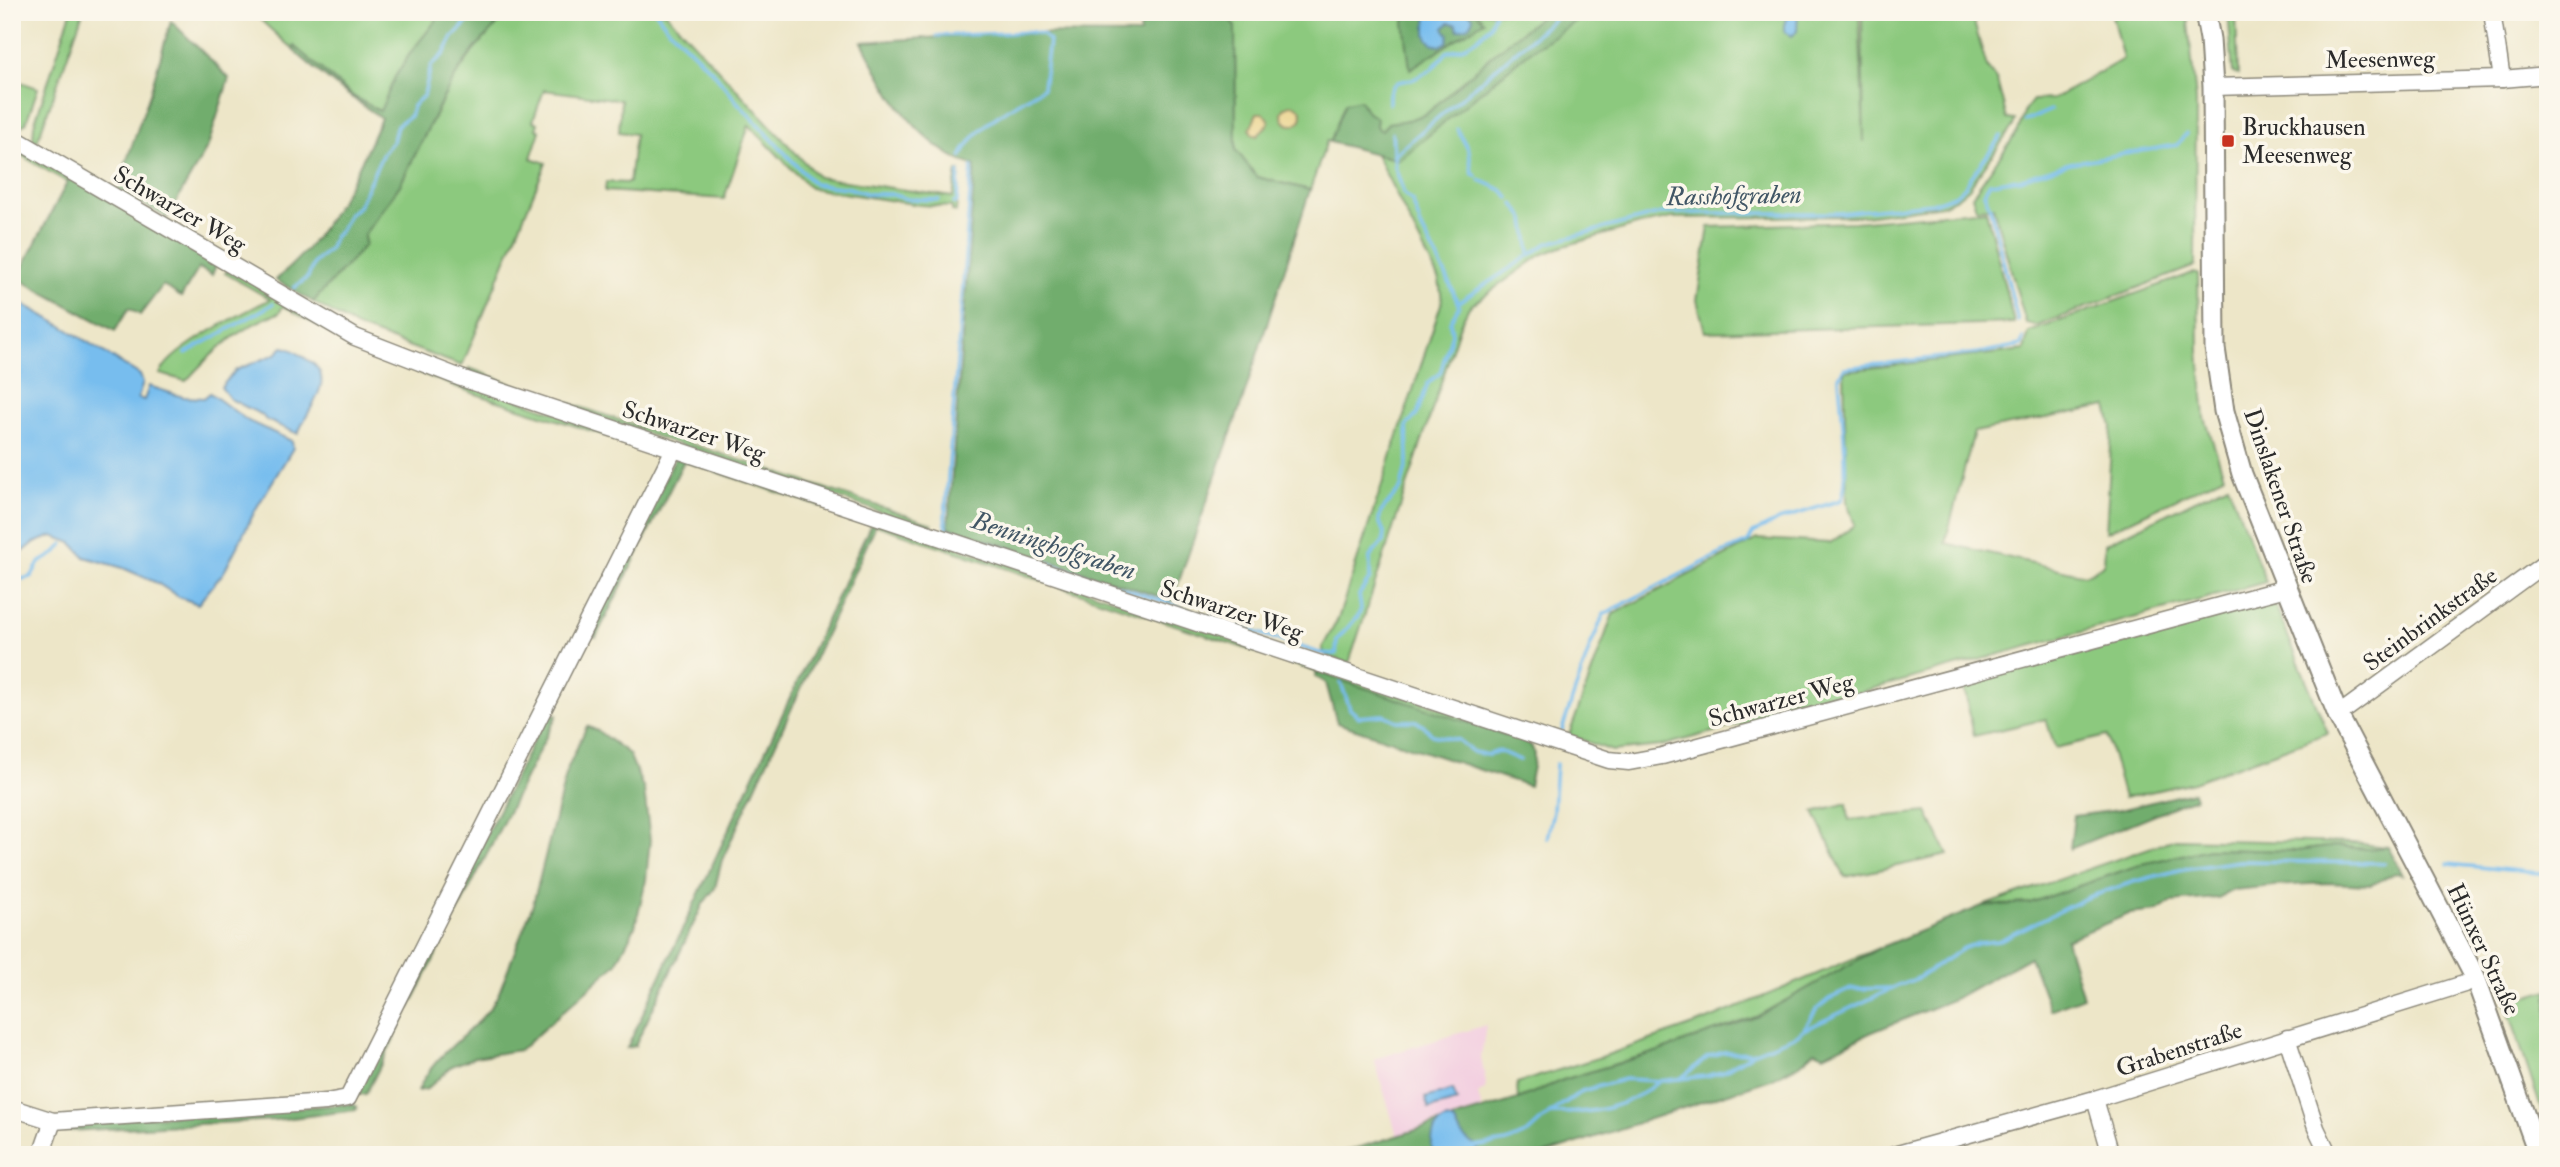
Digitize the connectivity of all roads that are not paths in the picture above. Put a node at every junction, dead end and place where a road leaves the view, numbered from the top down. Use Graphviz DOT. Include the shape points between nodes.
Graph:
graph roads {
  1 [pos="2205,12"];
  2 [pos="2492,12"];
  3 [pos="2548,75"];
  4 [pos="2502,79"];
  5 [pos="2213,87"];
  6 [pos="12,137"];
  7 [pos="674,449"];
  8 [pos="2548,561"];
  9 [pos="2286,588"];
  10 [pos="2338,715"];
  11 [pos="2426,882"];
  12 [pos="2475,977"];
  13 [pos="2287,1038"];
  14 [pos="2095,1099"];
  15 [pos="12,1108"];
  16 [pos="53,1121"];
  17 [pos="1936,1150"];
  18 [pos="2539,1153"];
  19 [pos="40,1155"];
  20 [pos="1895,1155"];
  21 [pos="2112,1155"];
  22 [pos="2329,1155"];
  1 -- 5 [label="main road, Dinslakener Straße"];
  2 -- 4 [label="street"];
  3 -- 4 [label="street, Meesenweg"];
  4 -- 5 [label="street, Meesenweg"];
  5 -- 9 [label="main road, Dinslakener Straße" via="2213,299 2219,379 2242,474"];
  6 -- 7 [label="street, Schwarzer Weg" via="355,337"];
  7 -- 9 [label="street, Schwarzer Weg" via="1609,760 1629,762"];
  7 -- 16 [label="street" via="348,1098"];
  8 -- 10 [label="street, Steinbrinkstraße"];
  9 -- 10 [label="main road, Dinslakener Straße"];
  10 -- 11 [label="main road, Dinslakener Straße"];
  11 -- 12 [label="main road, Hünxer Straße"];
  12 -- 13 [label="street, Grabenstraße"];
  12 -- 18 [label="main road, Hünxer Straße"];
  13 -- 14 [label="street, Grabenstraße"];
  13 -- 22 [label="street"];
  14 -- 17 [label="street, Grabenstraße"];
  14 -- 21 [label="street"];
  15 -- 16 [label="street"];
  16 -- 19 [label="street"];
  17 -- 20 [label="street, Grabenstraße"];
}
